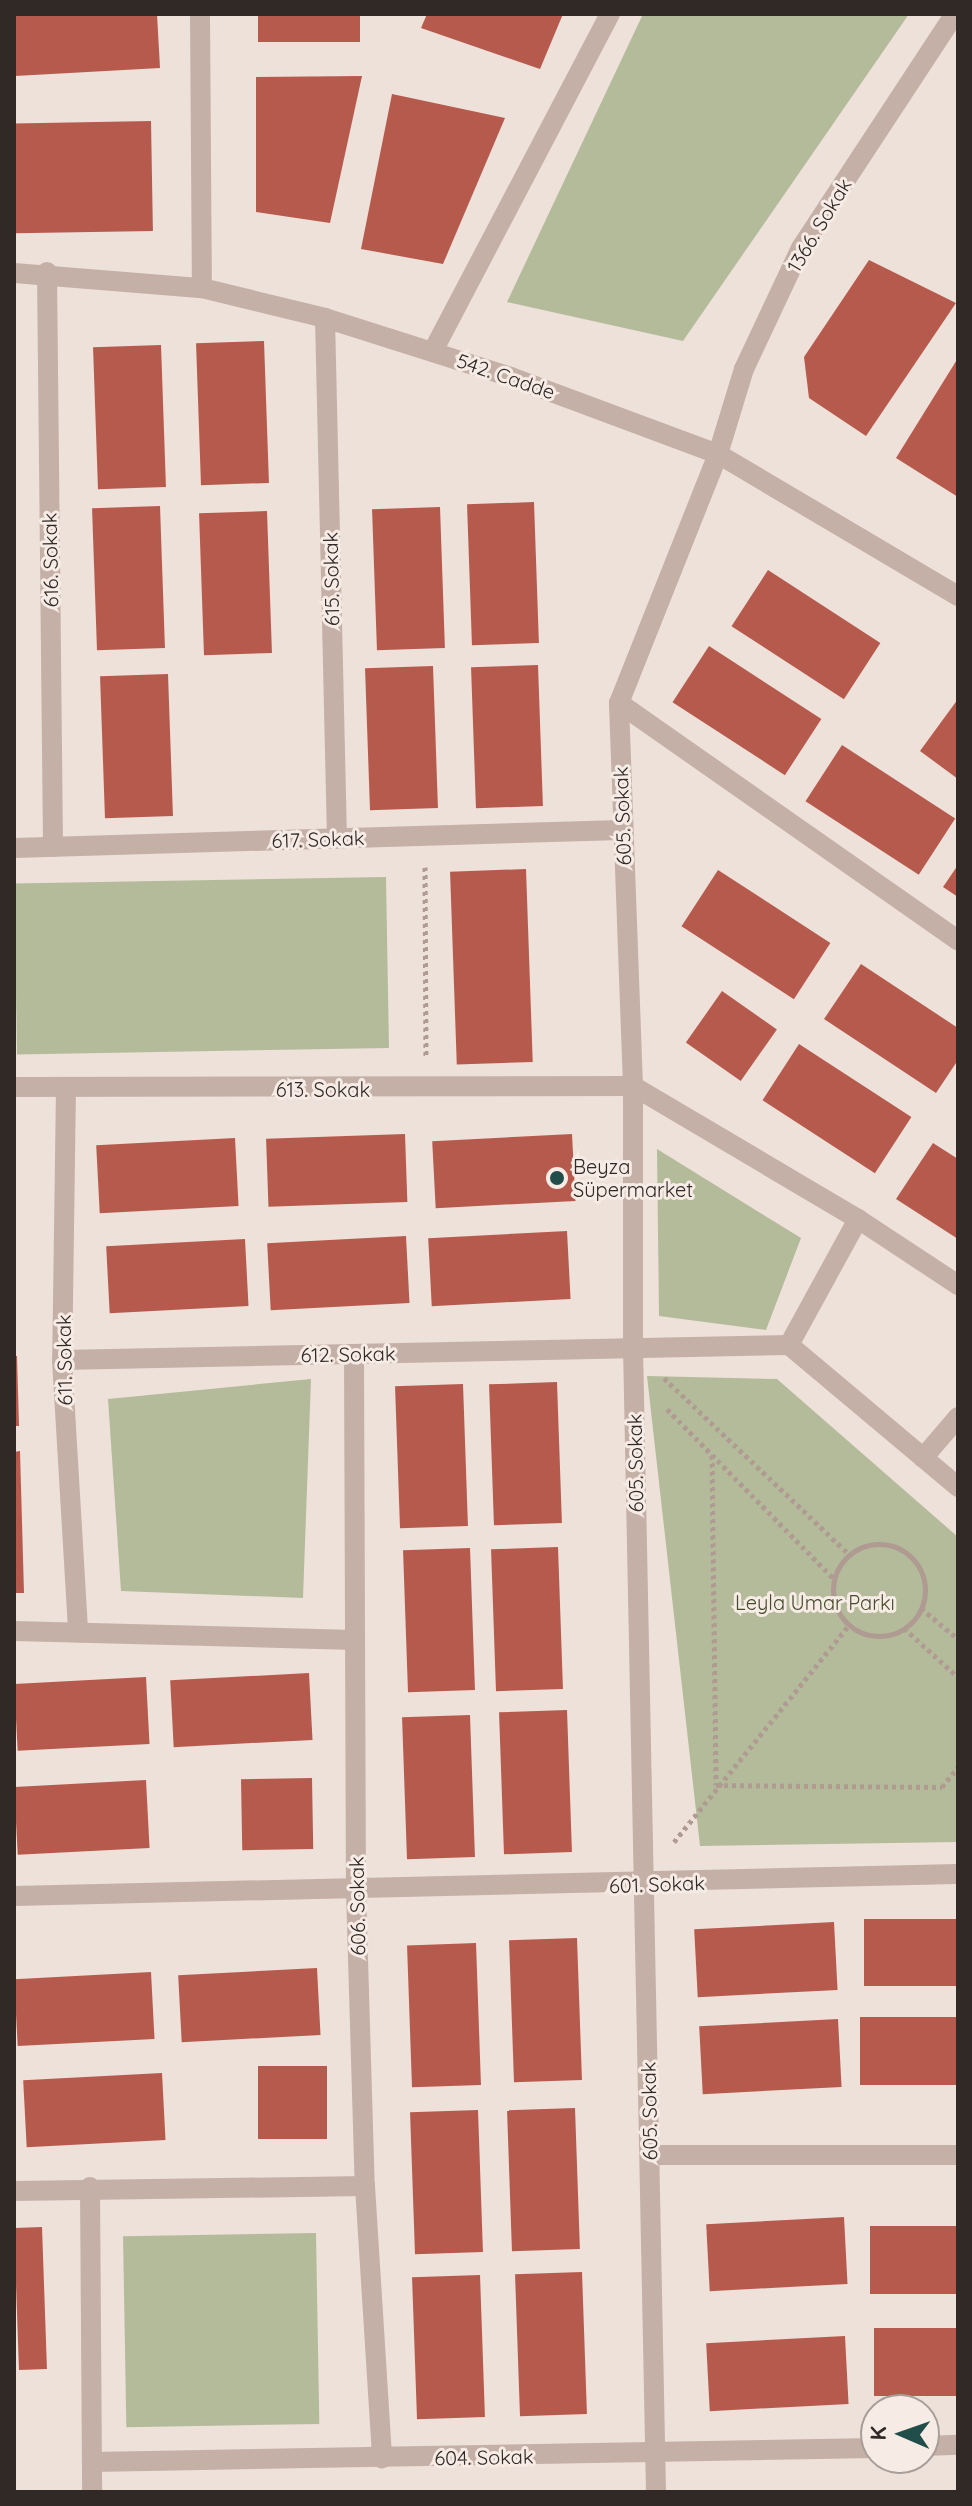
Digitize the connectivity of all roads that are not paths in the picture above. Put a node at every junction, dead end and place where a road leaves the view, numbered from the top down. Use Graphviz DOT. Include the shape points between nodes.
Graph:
graph roads {
  1 [pos="200,14"];
  2 [pos="610,14"];
  3 [pos="955,14"];
  4 [pos="47,272"];
  5 [pos="14,273"];
  6 [pos="202,288"];
  7 [pos="325,318"];
  8 [pos="433,351"];
  9 [pos="718,454"];
  10 [pos="958,596"];
  11 [pos="619,703"];
  12 [pos="622,830"];
  13 [pos="337,839"];
  14 [pos="53,847"];
  15 [pos="14,848"];
  16 [pos="958,940"];
  17 [pos="633,1086"];
  18 [pos="14,1087"];
  19 [pos="66,1087"];
  20 [pos="858,1219"];
  21 [pos="958,1285"];
  22 [pos="789,1345"];
  23 [pos="633,1348"];
  24 [pos="354,1354"];
  25 [pos="62,1360"];
  26 [pos="958,1417"];
  27 [pos="923,1458"];
  28 [pos="958,1487"];
  29 [pos="14,1631"];
  30 [pos="78,1633"];
  31 [pos="355,1640"];
  32 [pos="958,1874"];
  33 [pos="644,1884"];
  34 [pos="356,1891"];
  35 [pos="14,1896"];
  36 [pos="650,2155"];
  37 [pos="958,2155"];
  38 [pos="365,2186"];
  39 [pos="90,2187"];
  40 [pos="14,2191"];
  41 [pos="860,2449"];
  42 [pos="655,2456"];
  43 [pos="382,2458"];
  44 [pos="92,2462"];
  45 [pos="92,2492"];
  46 [pos="656,2492"];
  1 -- 6 [label="street"];
  2 -- 8 [label="street"];
  3 -- 9 [label="street, 1366. Sokak" via="801,248 744,369"];
  4 -- 5 [label="street, 542. Cadde"];
  4 -- 6 [label="street, 542. Cadde"];
  4 -- 14 [label="street, 616. Sokak"];
  6 -- 7 [label="street, 542. Cadde"];
  7 -- 8 [label="street, 542. Cadde"];
  7 -- 13 [label="street, 615. Sokak"];
  8 -- 9 [label="street, 542. Cadde"];
  9 -- 10 [label="street, 542. Cadde"];
  9 -- 11 [label="street, 605. Sokak"];
  11 -- 12 [label="street, 605. Sokak"];
  11 -- 16 [label="street"];
  12 -- 13 [label="street, 617. Sokak"];
  12 -- 17 [label="street, 605. Sokak"];
  13 -- 14 [label="street, 617. Sokak"];
  14 -- 15 [label="street, 617. Sokak"];
  17 -- 19 [label="street, 613. Sokak"];
  17 -- 20 [label="street"];
  17 -- 23 [label="street, 605. Sokak"];
  18 -- 19 [label="street, 613. Sokak"];
  19 -- 25 [label="street, 611. Sokak"];
  20 -- 21 [label="street"];
  20 -- 22 [label="street"];
  22 -- 23 [label="street, 612. Sokak"];
  22 -- 27 [label="street"];
  23 -- 24 [label="street, 612. Sokak"];
  23 -- 33 [label="street, 605. Sokak"];
  24 -- 25 [label="street, 612. Sokak"];
  24 -- 31 [label="street, 606. Sokak"];
  25 -- 30 [label="street, 611. Sokak"];
  26 -- 27 [label="street"];
  27 -- 28 [label="street"];
  29 -- 30 [label="street"];
  30 -- 31 [label="street"];
  31 -- 34 [label="street, 606. Sokak"];
  32 -- 33 [label="street, 601. Sokak"];
  33 -- 34 [label="street, 601. Sokak"];
  33 -- 36 [label="street, 605. Sokak"];
  34 -- 35 [label="street, 601. Sokak"];
  34 -- 38 [label="street, 606. Sokak"];
  36 -- 37 [label="street"];
  36 -- 42 [label="street, 605. Sokak"];
  38 -- 39 [label="street"];
  38 -- 43 [label="street, 606. Sokak"];
  39 -- 40 [label="street"];
  39 -- 44 [label="street"];
  41 -- 42 [label="street, 604. Sokak"];
  42 -- 43 [label="street, 604. Sokak"];
  42 -- 46 [label="street, 605. Sokak"];
  43 -- 44 [label="street, 604. Sokak"];
  44 -- 45 [label="street"];
}
